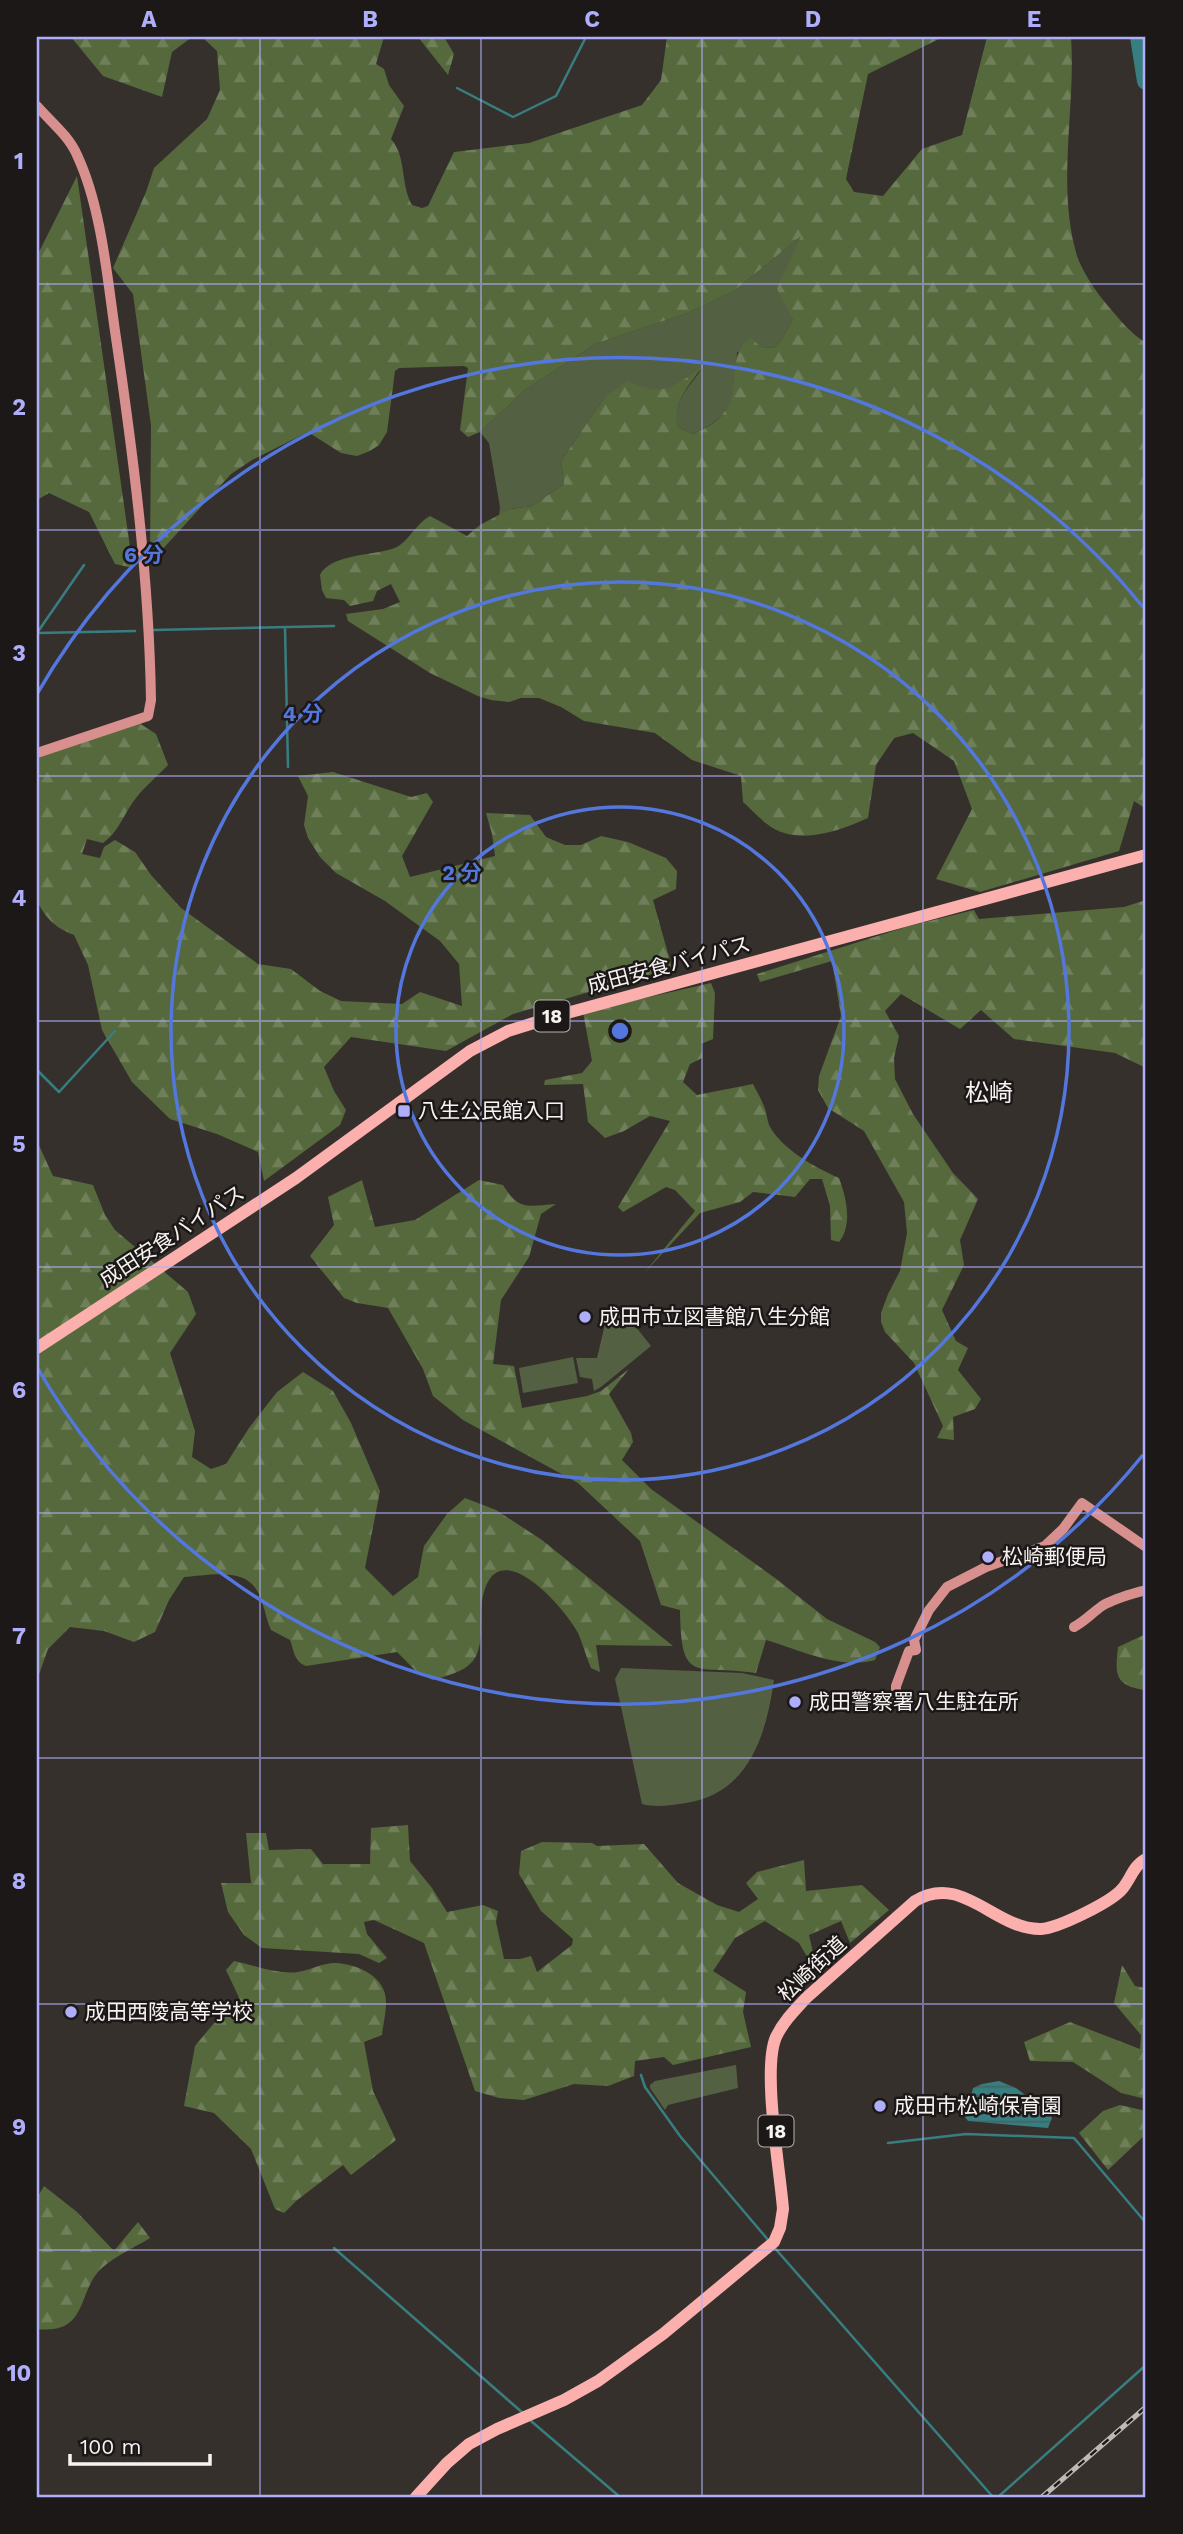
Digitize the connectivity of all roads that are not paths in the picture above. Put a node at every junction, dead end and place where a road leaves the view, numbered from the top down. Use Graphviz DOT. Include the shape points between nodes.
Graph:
graph roads {
  1 [pos="37,106"];
  2 [pos="37,753"];
  3 [pos="1146,855"];
  4 [pos="37,1348"];
  5 [pos="1146,1548"];
  6 [pos="1146,1590"];
  7 [pos="1074,1627"];
  8 [pos="896,1700"];
  9 [pos="1146,1859"];
  10 [pos="416,2497"];
  1 -- 2 [label="street" via="70,140 88,182 99,229 143,553 151,700 148,716"];
  3 -- 4 [label="main road, 成田安食バイパス / 18" via="555,1016 488,1040 296,1178"];
  5 -- 8 [label="street" via="1082,1503 1045,1546 947,1587 914,1640 916,1650 909,1651 896,1686"];
  6 -- 7 [label="street" via="1103,1605"];
  9 -- 10 [label="main road, 松崎街道 / 18" via="1115,1895 1046,1928 1021,1926 950,1892 933,1892 915,1901 806,1998 777,2036 771,2065 783,2209 774,2242 598,2381 469,2444"];
}
